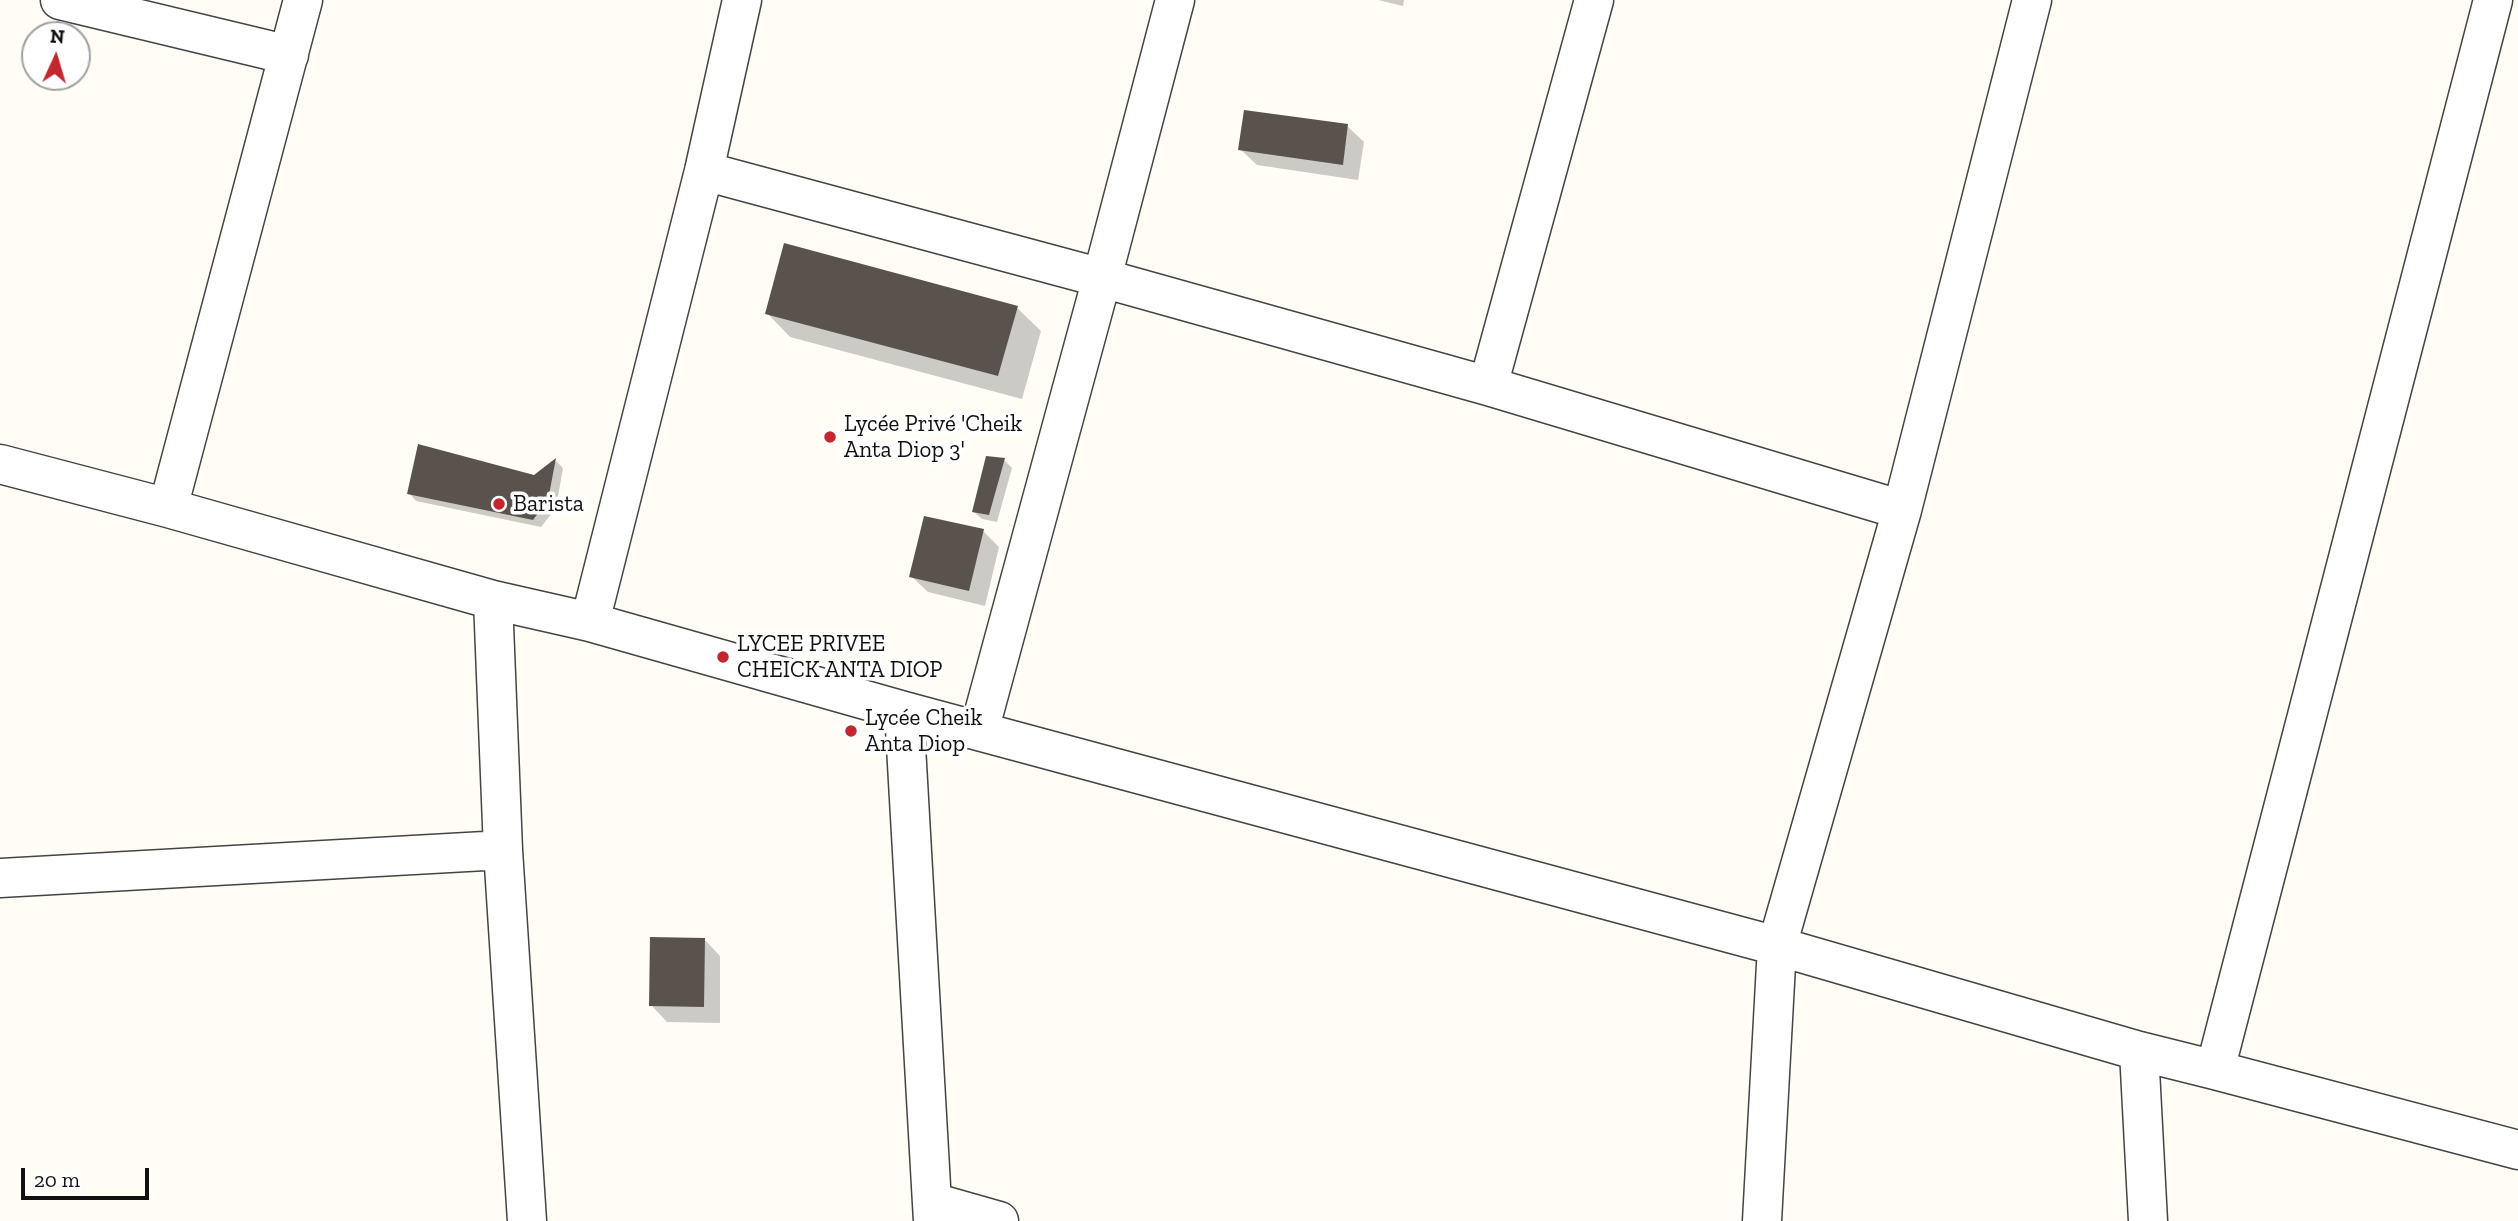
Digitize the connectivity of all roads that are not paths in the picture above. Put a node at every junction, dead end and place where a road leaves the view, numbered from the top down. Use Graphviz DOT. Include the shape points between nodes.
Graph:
graph roads {
  1 [pos="60,0"];
  2 [pos="303,0"];
  3 [pos="742,0"];
  4 [pos="1175,0"];
  5 [pos="1594,0"];
  6 [pos="2032,0"];
  7 [pos="2493,0"];
  8 [pos="289,55"];
  9 [pos="704,171"];
  10 [pos="1102,278"];
  11 [pos="1488,386"];
  12 [pos="0,464"];
  13 [pos="168,508"];
  14 [pos="1902,510"];
  15 [pos="493,600"];
  16 [pos="590,622"];
  17 [pos="904,711"];
  18 [pos="979,731"];
  19 [pos="503,850"];
  20 [pos="0,878"];
  21 [pos="1777,946"];
  22 [pos="2139,1051"];
  23 [pos="2215,1070"];
  24 [pos="2518,1150"];
  25 [pos="932,1211"];
  26 [pos="527,1221"];
  27 [pos="999,1221"];
  28 [pos="1762,1221"];
  29 [pos="2148,1221"];
  1 -- 8 [label="street"];
  2 -- 8 [label="street"];
  3 -- 9 [label="street"];
  4 -- 10 [label="street"];
  5 -- 11 [label="street"];
  6 -- 14 [label="street"];
  7 -- 23 [label="street"];
  8 -- 13 [label="street"];
  9 -- 10 [label="street"];
  9 -- 16 [label="street"];
  10 -- 11 [label="street"];
  10 -- 18 [label="street"];
  11 -- 14 [label="street"];
  12 -- 13 [label="street"];
  13 -- 15 [label="street"];
  14 -- 21 [label="street"];
  15 -- 16 [label="street"];
  15 -- 19 [label="street"];
  16 -- 17 [label="street"];
  17 -- 18 [label="street"];
  17 -- 25 [label="street"];
  18 -- 21 [label="street"];
  19 -- 20 [label="street"];
  19 -- 26 [label="street"];
  21 -- 22 [label="street"];
  21 -- 28 [label="street"];
  22 -- 23 [label="street"];
  22 -- 29 [label="street"];
  23 -- 24 [label="street"];
  25 -- 27 [label="street"];
}
